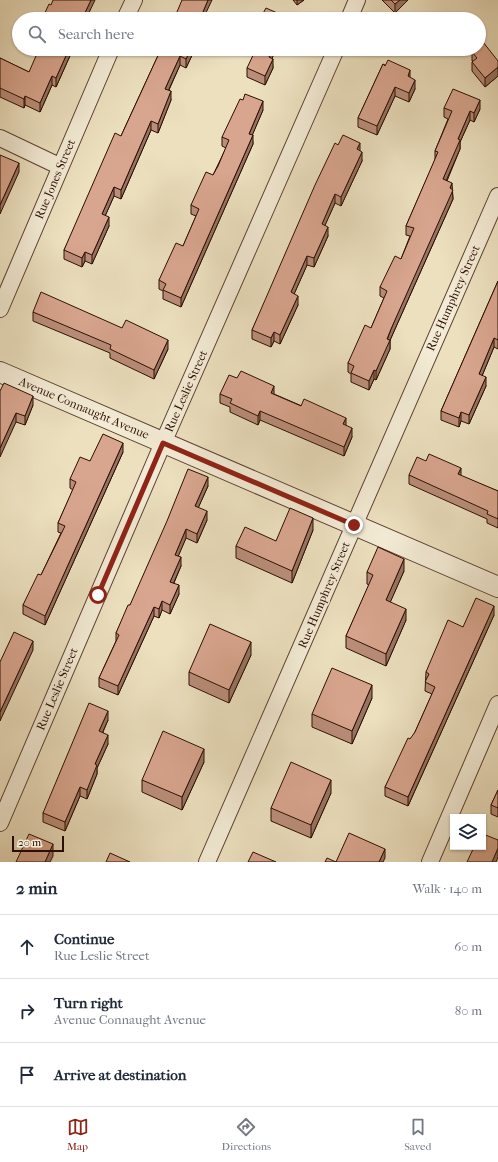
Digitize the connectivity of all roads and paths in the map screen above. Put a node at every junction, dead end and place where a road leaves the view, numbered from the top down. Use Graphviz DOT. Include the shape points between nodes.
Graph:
graph roads {
  1 [pos="134,0"];
  2 [pos="357,0"];
  3 [pos="128,12"];
  4 [pos="352,12"];
  5 [pos="108,56"];
  6 [pos="333,56"];
  7 [pos="0,138"];
  8 [pos="59,166"];
  9 [pos="498,196"];
  10 [pos="0,309"];
  11 [pos="0,372"];
  12 [pos="163,443"];
  13 [pos="354,525"];
  14 [pos="498,587"];
  15 [pos="498,704"];
  16 [pos="0,823"];
  17 [pos="207,862"];
  18 [pos="430,862"];
  1 -- 3 [label="street"];
  2 -- 4 [label="street"];
  5 -- 8 [label="street, Rue Jones Street"];
  6 -- 12 [label="street, Rue Leslie Street"];
  7 -- 8 [label="street"];
  8 -- 10 [label="street, Rue Jones Street"];
  9 -- 13 [label="street, Rue Humphrey Street"];
  11 -- 12 [label="street, Avenue Connaught Avenue"];
  12 -- 13 [label="street, Avenue Connaught Avenue"];
  12 -- 16 [label="street, Rue Leslie Street"];
  13 -- 14 [label="street, Avenue Connaught Avenue"];
  13 -- 17 [label="street, Rue Humphrey Street"];
  15 -- 18 [label="street"];
}
